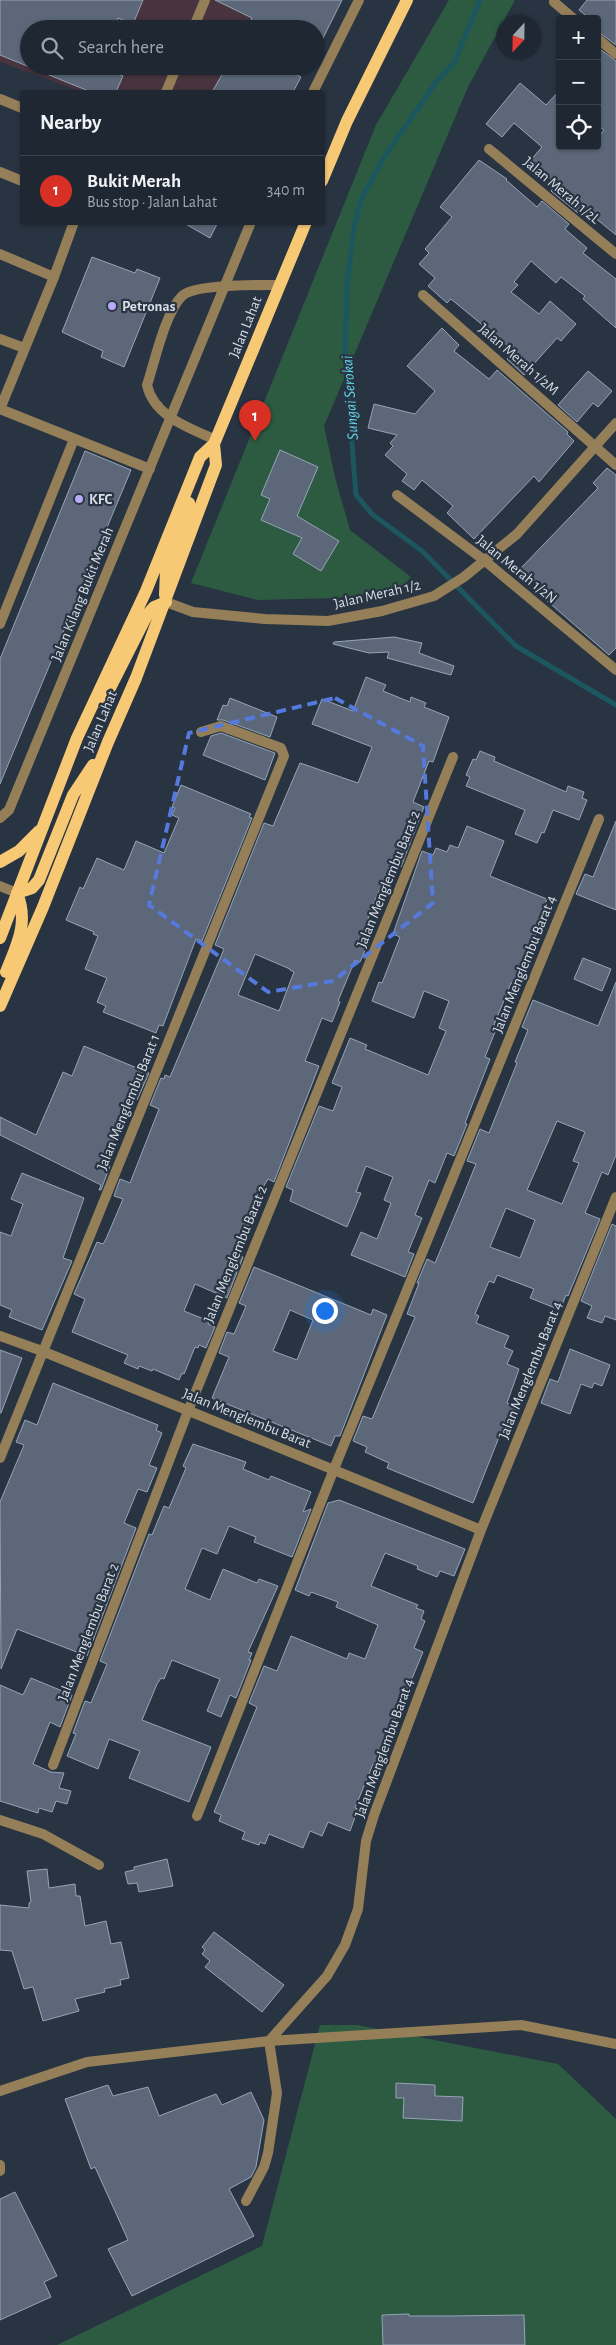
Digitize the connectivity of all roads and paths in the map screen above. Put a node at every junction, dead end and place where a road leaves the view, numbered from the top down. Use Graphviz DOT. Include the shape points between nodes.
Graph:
graph roads {
  1 [pos="205,0"];
  2 [pos="359,0"];
  3 [pos="407,0"];
  4 [pos="554,2"];
  5 [pos="569,15"];
  6 [pos="196,20"];
  7 [pos="601,41"];
  8 [pos="616,54"];
  9 [pos="325,68"];
  10 [pos="173,75"];
  11 [pos="322,75"];
  12 [pos="167,90"];
  13 [pos="314,90"];
  14 [pos="0,99"];
  15 [pos="20,107"];
  16 [pos="489,149"];
  17 [pos="0,172"];
  18 [pos="325,174"];
  19 [pos="20,180"];
  20 [pos="73,225"];
  21 [pos="250,225"];
  22 [pos="305,225"];
  23 [pos="0,254"];
  24 [pos="616,254"];
  25 [pos="54,277"];
  26 [pos="226,285"];
  27 [pos="280,285"];
  28 [pos="423,295"];
  29 [pos="0,339"];
  30 [pos="24,348"];
  31 [pos="0,409"];
  32 [pos="171,418"];
  33 [pos="616,423"];
  34 [pos="74,439"];
  35 [pos="215,442"];
  36 [pos="595,447"];
  37 [pos="200,457"];
  38 [pos="616,465"];
  39 [pos="150,469"];
  40 [pos="397,495"];
  41 [pos="484,560"];
  42 [pos="166,602"];
  43 [pos="0,624"];
  44 [pos="616,670"];
  45 [pos="201,732"];
  46 [pos="77,738"];
  47 [pos="108,742"];
  48 [pos="453,757"];
  49 [pos="0,818"];
  50 [pos="599,819"];
  51 [pos="42,829"];
  52 [pos="0,862"];
  53 [pos="0,886"];
  54 [pos="17,894"];
  55 [pos="0,938"];
  56 [pos="0,989"];
  57 [pos="0,1006"];
  58 [pos="616,1197"];
  59 [pos="0,1336"];
  60 [pos="42,1351"];
  61 [pos="188,1411"];
  62 [pos="0,1458"];
  63 [pos="334,1469"];
  64 [pos="482,1530"];
  65 [pos="53,1766"];
  66 [pos="197,1816"];
  67 [pos="0,1821"];
  68 [pos="99,1865"];
  69 [pos="269,2041"];
  70 [pos="616,2044"];
  71 [pos="0,2091"];
  72 [pos="0,2165"];
  73 [pos="0,2171"];
  74 [pos="246,2201"];
  1 -- 6 [label="street"];
  2 -- 9 [label="street"];
  3 -- 18 [label="main road"];
  4 -- 5 [label="street"];
  7 -- 8 [label="street"];
  10 -- 12 [label="street"];
  11 -- 13 [label="street"];
  14 -- 15 [label="street"];
  16 -- 24 [label="street, Jalan Merah 1/2L"];
  17 -- 19 [label="street"];
  20 -- 25 [label="street"];
  21 -- 26 [label="street, Jalan Kilang Bukit Merah"];
  22 -- 27 [label="main road, Jalan Lahat"];
  23 -- 25 [label="street"];
  25 -- 30 [label="street"];
  26 -- 27 [label="street"];
  26 -- 32 [label="street, Jalan Kilang Bukit Merah"];
  26 -- 32 [label="street" via="183,294 171,310 147,385 150,398"];
  27 -- 35 [label="main road, Jalan Lahat"];
  28 -- 36 [label="street, Jalan Merah 1/2M"];
  29 -- 30 [label="street"];
  30 -- 31 [label="street"];
  31 -- 34 [label="street"];
  32 -- 35 [label="street"];
  32 -- 39 [label="street, Jalan Kilang Bukit Merah"];
  33 -- 36 [label="street, Jalan Merah 1/2"];
  34 -- 39 [label="street"];
  34 -- 43 [label="street"];
  35 -- 37 [label="main road, Jalan Lahat"];
  35 -- 42 [label="main road, Jalan Lahat" via="216,465"];
  36 -- 38 [label="street, Jalan Merah 1/2M"];
  36 -- 41 [label="street, Jalan Merah 1/2" via="517,534"];
  37 -- 42 [label="main road" via="196,484 166,570"];
  37 -- 46 [label="main road, Jalan Lahat" via="146,590"];
  39 -- 49 [label="street, Jalan Kilang Bukit Merah" via="9,810"];
  40 -- 41 [label="street, Jalan Merah 1/2N"];
  41 -- 42 [label="street, Jalan Merah 1/2" via="434,596 382,611 328,621 193,612"];
  41 -- 44 [label="street, Jalan Merah 1/2N"];
  42 -- 46 [label="main road" via="154,607 147,615 110,688"];
  42 -- 47 [label="main road, Jalan Lahat"];
  45 -- 60 [label="street, Jalan Menglembu Barat 1" via="221,726 280,748 284,756"];
  46 -- 51 [label="main road, Jalan Lahat"];
  47 -- 54 [label="main road" via="73,796 39,880 32,888"];
  47 -- 57 [label="main road, Jalan Lahat"];
  48 -- 61 [label="street, Jalan Menglembu Barat 2"];
  50 -- 63 [label="street, Jalan Menglembu Barat 4"];
  51 -- 52 [label="main road"];
  51 -- 54 [label="main road, Jalan Lahat"];
  53 -- 54 [label="street"];
  54 -- 55 [label="main road, Jalan Lahat"];
  54 -- 56 [label="main road" via="23,920"];
  58 -- 64 [label="street, Jalan Menglembu Barat 4"];
  59 -- 60 [label="street, Jalan Menglembu Barat"];
  60 -- 61 [label="street, Jalan Menglembu Barat"];
  60 -- 62 [label="street, Jalan Menglembu Barat 1"];
  61 -- 63 [label="street, Jalan Menglembu Barat"];
  61 -- 65 [label="street, Jalan Menglembu Barat 2"];
  63 -- 64 [label="street, Jalan Menglembu Barat"];
  63 -- 66 [label="street, Jalan Menglembu Barat 4"];
  64 -- 69 [label="street, Jalan Menglembu Barat 4" via="374,1815 366,1841 358,1910 345,1945 327,1976"];
  67 -- 68 [label="street" via="43,1834"];
  69 -- 70 [label="street" via="521,2026"];
  69 -- 71 [label="street" via="87,2062"];
  69 -- 74 [label="street" via="277,2093 264,2167"];
  72 -- 73 [label="street"];
}
